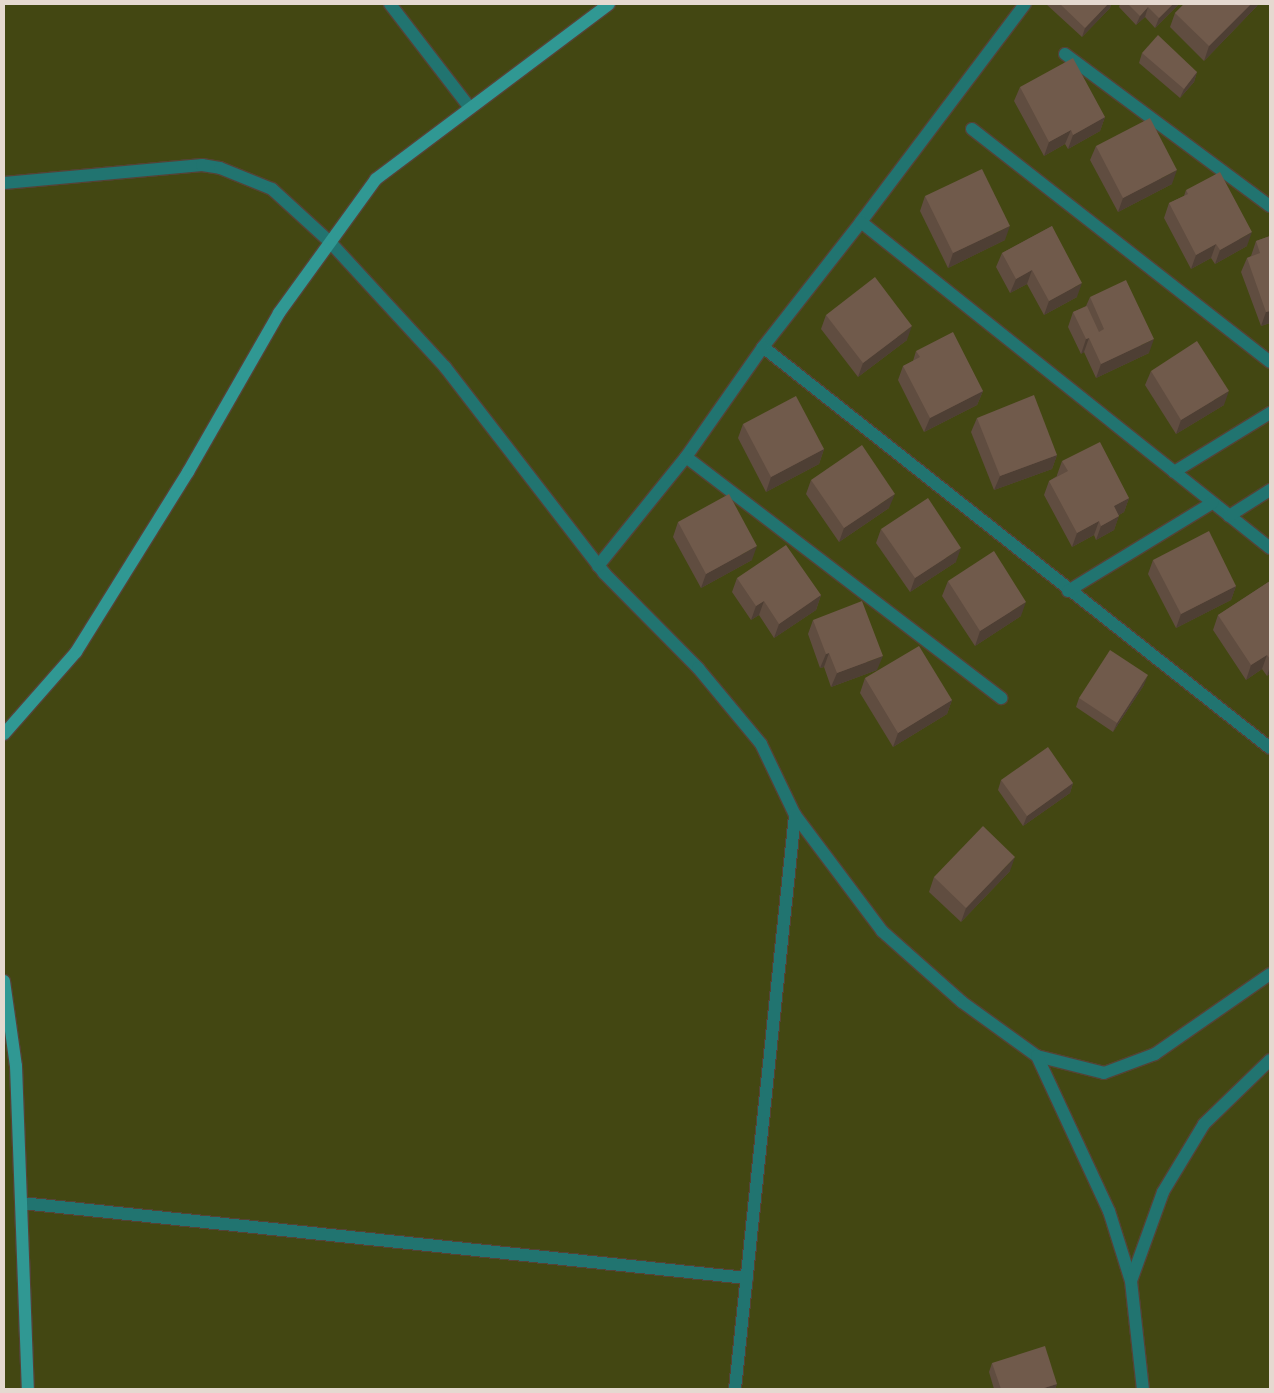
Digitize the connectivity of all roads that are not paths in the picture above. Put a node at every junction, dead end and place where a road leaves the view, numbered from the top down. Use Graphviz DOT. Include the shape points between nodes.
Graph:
graph roads {
  1 [pos="390,4"];
  2 [pos="609,4"];
  3 [pos="1025,4"];
  4 [pos="1065,54"];
  5 [pos="470,108"];
  6 [pos="972,130"];
  7 [pos="4,183"];
  8 [pos="1270,206"];
  9 [pos="861,222"];
  10 [pos="330,242"];
  11 [pos="763,347"];
  12 [pos="1270,362"];
  13 [pos="1270,413"];
  14 [pos="686,457"];
  15 [pos="1174,472"];
  16 [pos="1270,490"];
  17 [pos="1212,503"];
  18 [pos="1228,516"];
  19 [pos="1270,548"];
  20 [pos="598,566"];
  21 [pos="1068,591"];
  22 [pos="1000,698"];
  23 [pos="4,734"];
  24 [pos="1270,748"];
  25 [pos="795,815"];
  26 [pos="1270,974"];
  27 [pos="4,981"];
  28 [pos="1037,1056"];
  29 [pos="1270,1060"];
  30 [pos="21,1203"];
  31 [pos="747,1278"];
  32 [pos="1131,1281"];
  33 [pos="28,1389"];
  34 [pos="735,1389"];
  35 [pos="1143,1389"];
  1 -- 5 [label="street"];
  2 -- 5 [label="main road"];
  3 -- 9 [label="street"];
  4 -- 8 [label="street"];
  5 -- 10 [label="main road" via="376,179"];
  6 -- 12 [label="street"];
  7 -- 10 [label="street" via="202,165 220,168 272,188"];
  9 -- 11 [label="street"];
  9 -- 15 [label="street"];
  10 -- 20 [label="street" via="445,367"];
  10 -- 23 [label="main road" via="279,313 188,472 76,652"];
  11 -- 14 [label="street"];
  11 -- 21 [label="street"];
  13 -- 15 [label="street"];
  14 -- 20 [label="street"];
  14 -- 22 [label="street"];
  15 -- 17 [label="street"];
  16 -- 18 [label="street"];
  17 -- 18 [label="street"];
  17 -- 21 [label="street"];
  18 -- 19 [label="street"];
  20 -- 25 [label="street" via="698,668 761,744"];
  21 -- 24 [label="street"];
  25 -- 28 [label="street" via="882,930 962,1002"];
  25 -- 31 [label="street"];
  26 -- 28 [label="street" via="1155,1054 1104,1073"];
  27 -- 30 [label="main road" via="16,1066"];
  28 -- 32 [label="street" via="1109,1211"];
  29 -- 32 [label="street" via="1204,1124 1163,1192"];
  30 -- 31 [label="street"];
  30 -- 33 [label="main road"];
  31 -- 34 [label="street"];
  32 -- 35 [label="street"];
}
